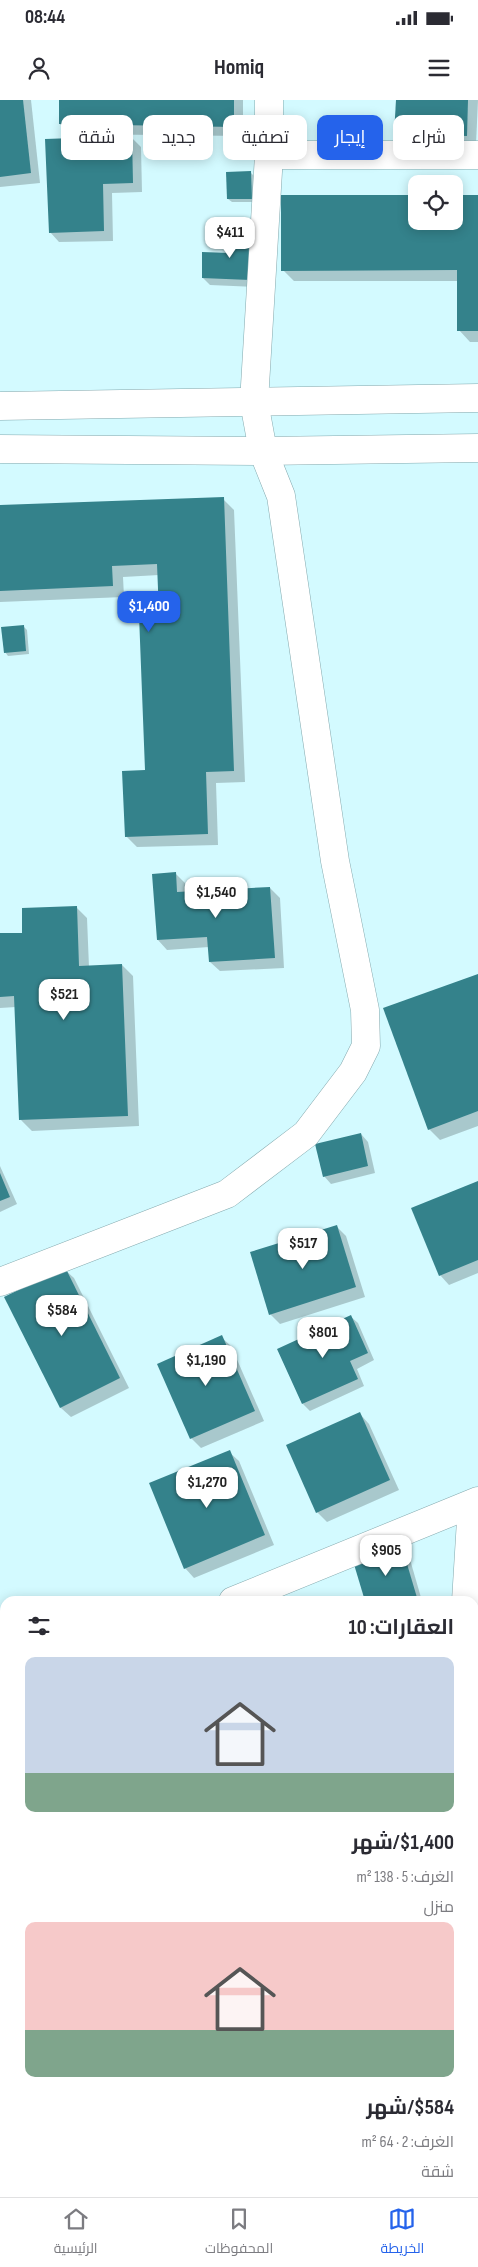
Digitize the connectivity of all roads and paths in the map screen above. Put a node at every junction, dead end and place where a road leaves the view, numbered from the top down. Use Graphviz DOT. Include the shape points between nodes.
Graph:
graph roads {
  1 [pos="269,100"];
  2 [pos="269,115"];
  3 [pos="307,155"];
  4 [pos="478,155"];
  5 [pos="269,160"];
  6 [pos="478,398"];
  7 [pos="254,402"];
  8 [pos="0,406"];
  9 [pos="478,448"];
  10 [pos="0,449"];
  11 [pos="263,451"];
  12 [pos="0,1282"];
  13 [pos="475,1503"];
  14 [pos="245,1596"];
  15 [pos="466,1596"];
  1 -- 2 [label="street"];
  3 -- 4 [label="street"];
  5 -- 7 [label="street"];
  6 -- 7 [label="street"];
  7 -- 8 [label="street"];
  7 -- 11 [label="street"];
  9 -- 11 [label="street"];
  10 -- 11 [label="street"];
  11 -- 12 [label="street" via="281,496 336,861 365,1010 366,1046 353,1072 306,1134 227,1194"];
  13 -- 14 [label="street"];
  13 -- 15 [label="street"];
}
